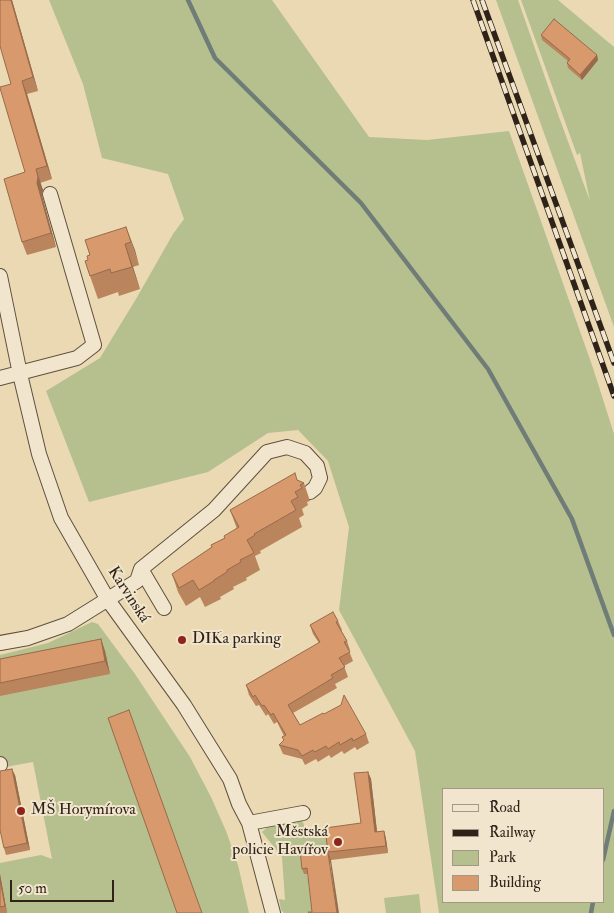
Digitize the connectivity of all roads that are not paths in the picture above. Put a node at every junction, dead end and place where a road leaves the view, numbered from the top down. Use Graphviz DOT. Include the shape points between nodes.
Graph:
graph roads {
  1 [pos="50,194"];
  2 [pos="0,276"];
  3 [pos="20,374"];
  4 [pos="0,378"];
  5 [pos="310,492"];
  6 [pos="141,569"];
  7 [pos="108,600"];
  8 [pos="164,608"];
  9 [pos="0,643"];
  10 [pos="303,813"];
  11 [pos="248,823"];
  12 [pos="273,913"];
  1 -- 3 [label="street" via="94,345 77,358"];
  2 -- 3 [label="street, Karvinská"];
  3 -- 4 [label="street"];
  3 -- 7 [label="street, Karvinská" via="39,454 60,518"];
  5 -- 6 [label="street" via="320,478 317,466 305,453 287,447 267,452 214,510"];
  6 -- 7 [label="street" via="137,581"];
  6 -- 8 [label="street"];
  7 -- 9 [label="street" via="68,624 28,638"];
  7 -- 11 [label="street, Karvinská" via="184,705 230,779"];
  10 -- 11 [label="street"];
  11 -- 12 [label="street, Karvinská"];
}
